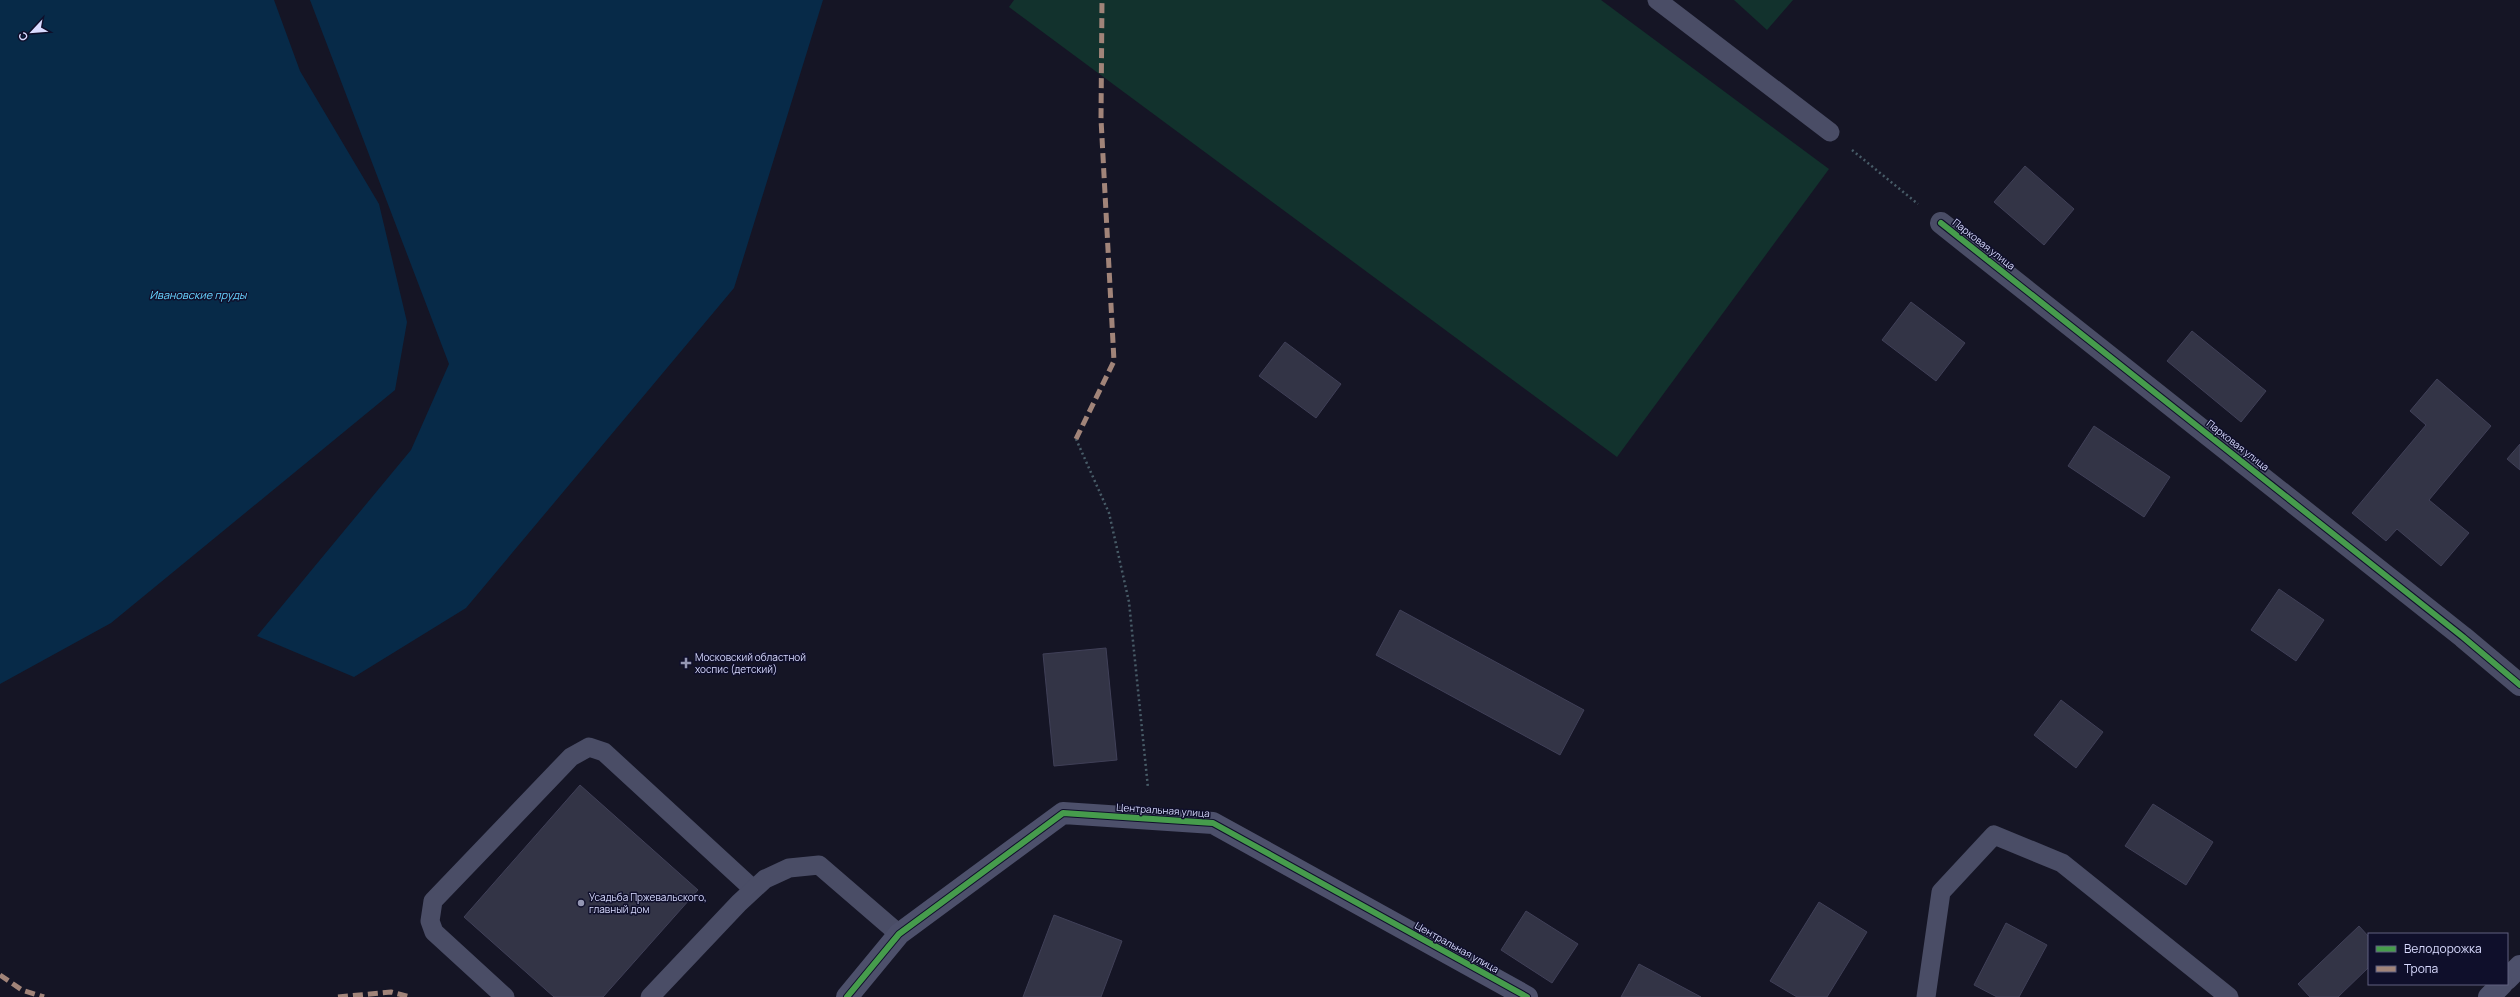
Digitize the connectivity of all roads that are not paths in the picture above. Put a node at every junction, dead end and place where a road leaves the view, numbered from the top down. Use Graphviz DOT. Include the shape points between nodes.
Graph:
graph roads {
  1 [pos="1657,0"];
  2 [pos="1830,132"];
  3 [pos="1941,223"];
  4 [pos="2517,677"];
  5 [pos="753,889"];
  6 [pos="899,934"];
  7 [pos="2520,966"];
  8 [pos="2508,978"];
  9 [pos="2501,985"];
  10 [pos="505,997"];
  11 [pos="650,997"];
  12 [pos="847,997"];
  13 [pos="1526,997"];
  14 [pos="1926,997"];
  15 [pos="2229,997"];
  16 [pos="2489,997"];
  1 -- 2 [label="lane"];
  3 -- 4 [label="street, Парковая улица"];
  5 -- 6 [label="lane" via="765,879 790,868 819,865"];
  5 -- 10 [label="lane" via="604,752 589,747 571,757 433,902 430,921 434,932"];
  5 -- 11 [label="lane"];
  6 -- 12 [label="street, Центральная улица"];
  6 -- 13 [label="street, Центральная улица" via="1063,813 1213,823"];
  7 -- 8 [label="street"];
  9 -- 16 [label="street"];
  14 -- 15 [label="lane" via="1941,892 1994,835 2062,863"];
}
